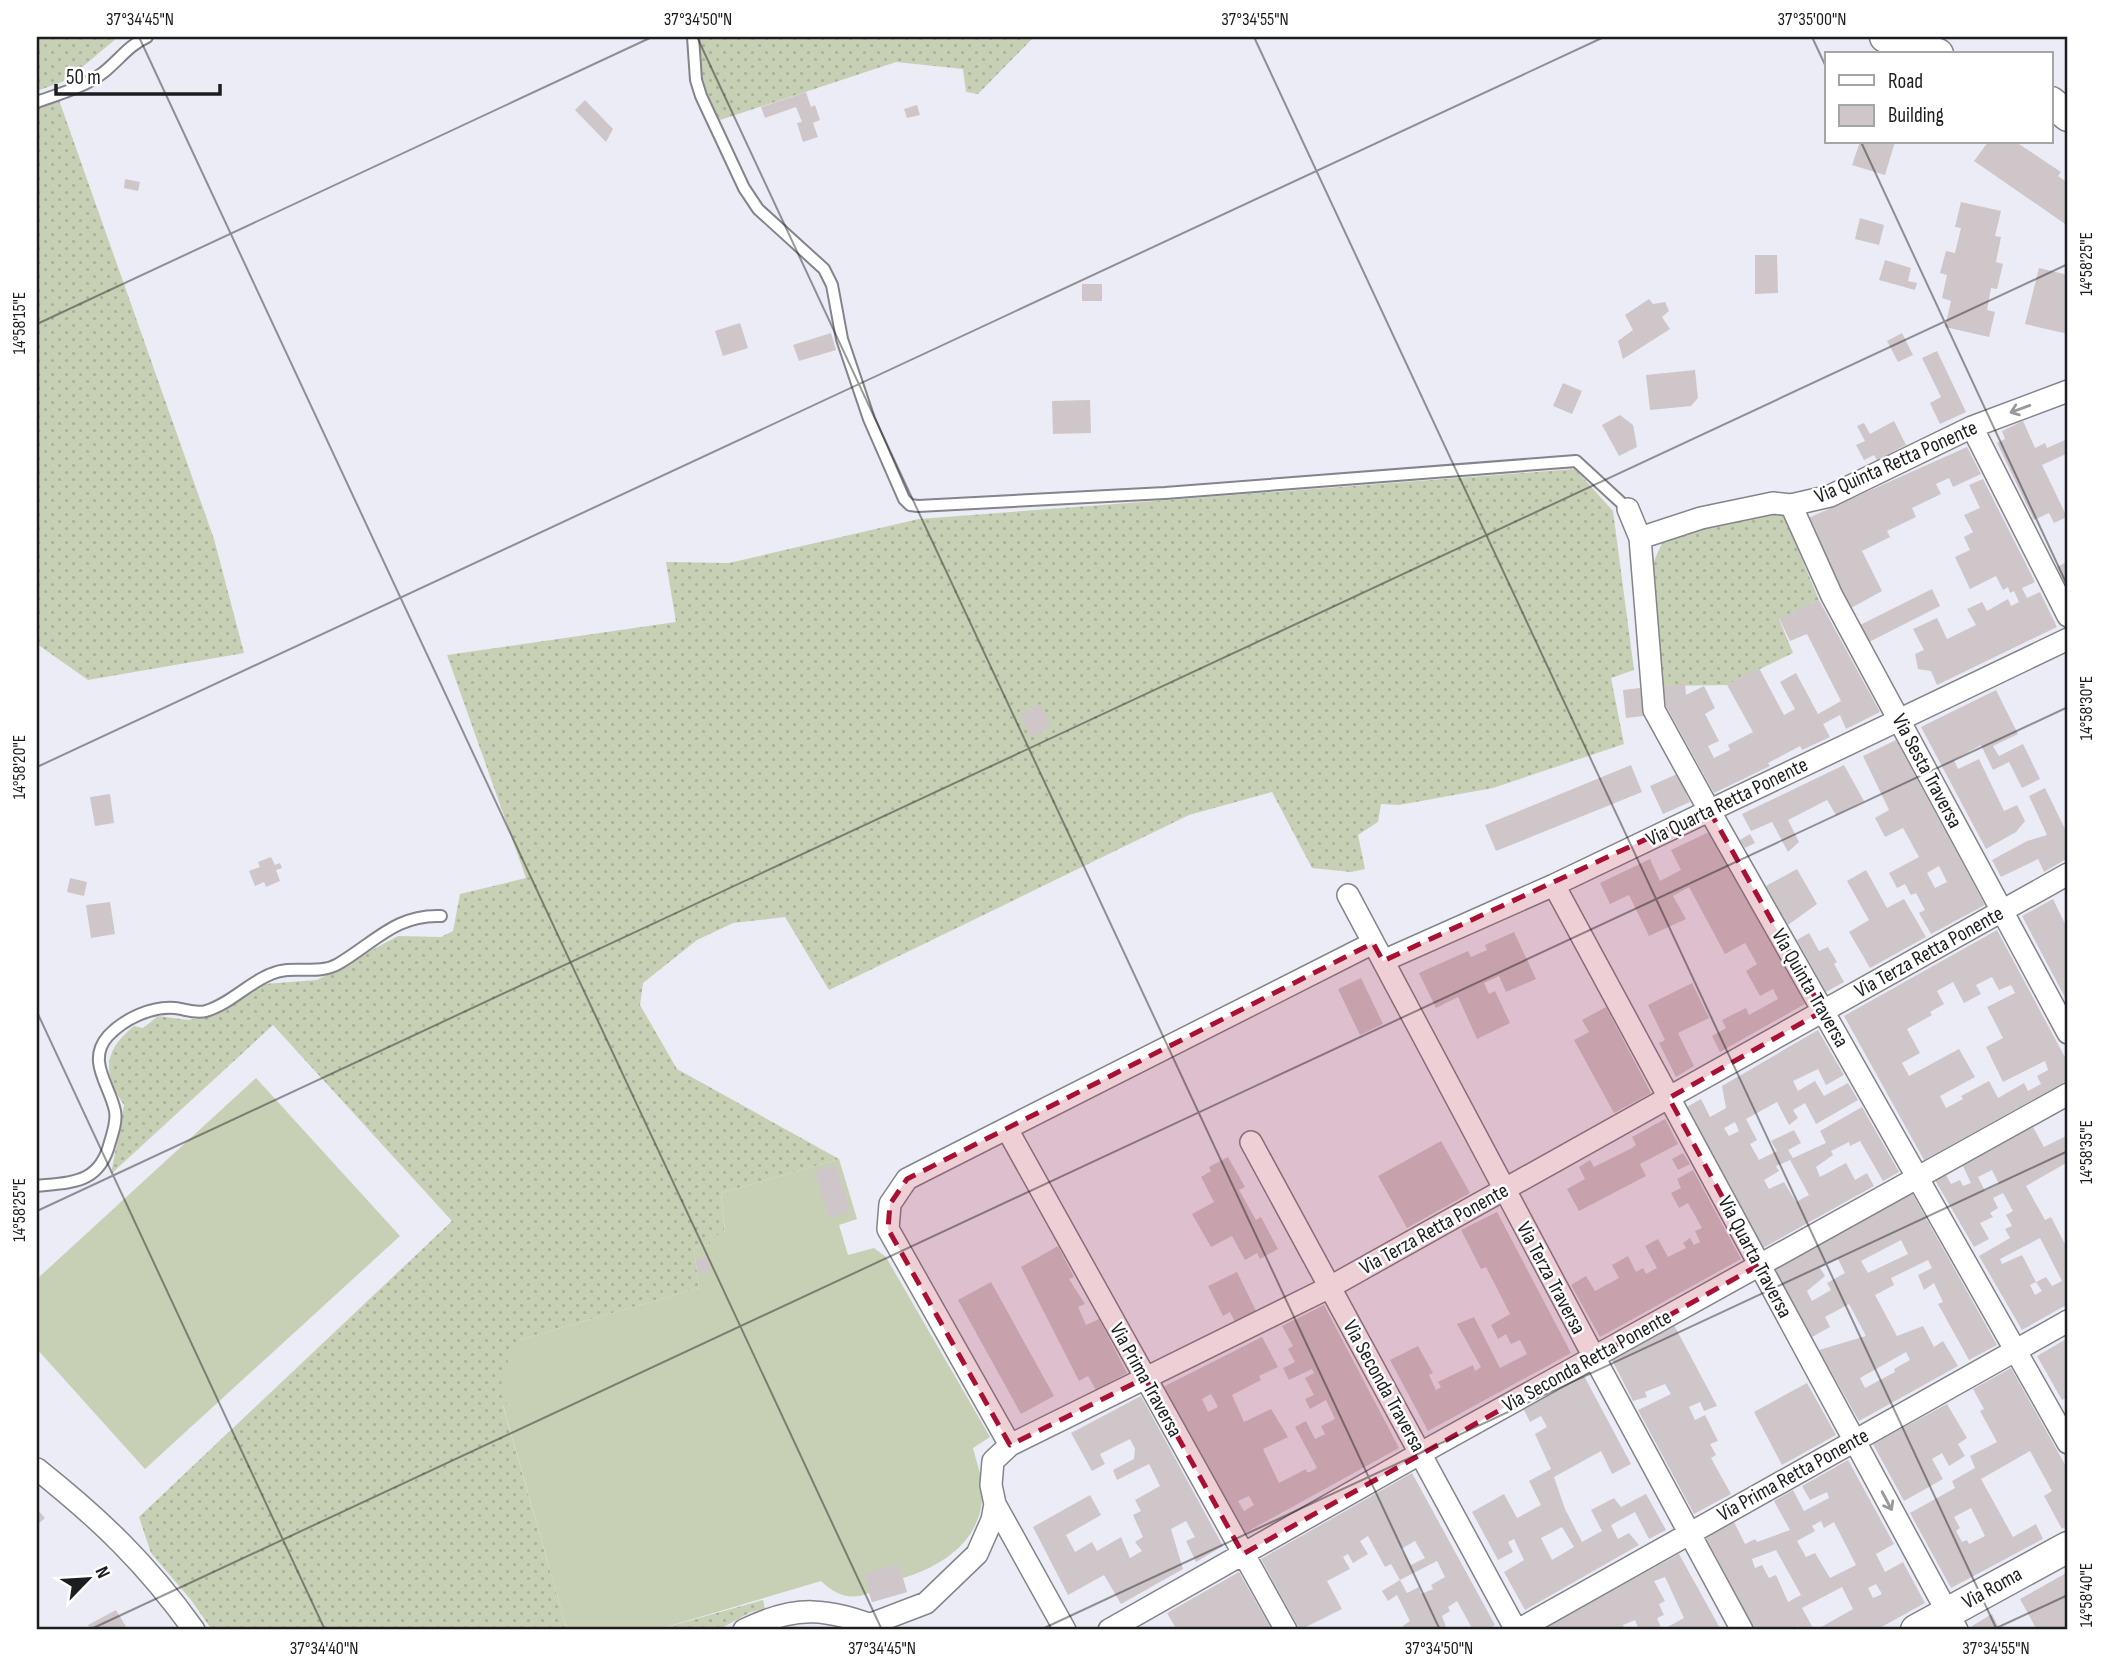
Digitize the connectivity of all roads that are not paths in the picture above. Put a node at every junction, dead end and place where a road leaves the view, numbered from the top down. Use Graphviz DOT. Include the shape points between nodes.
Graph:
graph roads {
  1 [pos="147,37"];
  2 [pos="693,37"];
  3 [pos="1885,37"];
  4 [pos="1925,48"];
  5 [pos="37,102"];
  6 [pos="2052,103"];
  7 [pos="2068,116"];
  8 [pos="2068,391"];
  9 [pos="1972,427"];
  10 [pos="1791,505"];
  11 [pos="1628,509"];
  12 [pos="1640,538"];
  13 [pos="2068,616"];
  14 [pos="2068,639"];
  15 [pos="1899,719"];
  16 [pos="1709,810"];
  17 [pos="2068,874"];
  18 [pos="1554,885"];
  19 [pos="1348,895"];
  20 [pos="2003,911"];
  21 [pos="441,916"];
  22 [pos="1378,952"];
  23 [pos="1823,1012"];
  24 [pos="2068,1033"];
  25 [pos="2068,1094"];
  26 [pos="1669,1098"];
  27 [pos="1007,1129"];
  28 [pos="1251,1142"];
  29 [pos="1918,1178"];
  30 [pos="37,1186"];
  31 [pos="1504,1189"];
  32 [pos="1759,1265"];
  33 [pos="1330,1287"];
  34 [pos="2068,1321"];
  35 [pos="2016,1351"];
  36 [pos="1594,1357"];
  37 [pos="1145,1378"];
  38 [pos="1854,1441"];
  39 [pos="2068,1443"];
  40 [pos="1010,1445"];
  41 [pos="1421,1453"];
  42 [pos="37,1469"];
  43 [pos="995,1504"];
  44 [pos="1690,1533"];
  45 [pos="2068,1547"];
  46 [pos="1243,1554"];
  47 [pos="1952,1622"];
  48 [pos="1740,1626"];
  49 [pos="878,1627"];
  50 [pos="194,1630"];
  51 [pos="744,1630"];
  52 [pos="1065,1630"];
  53 [pos="1109,1630"];
  54 [pos="1286,1630"];
  55 [pos="1517,1630"];
  56 [pos="1916,1630"];
  1 -- 5 [label="lane" via="135,42 103,73"];
  2 -- 11 [label="lane" via="701,96 744,188 758,209 824,269 832,285 842,339 869,419 910,505 1165,493 1576,461"];
  3 -- 4 [label="street"];
  6 -- 7 [label="street"];
  8 -- 9 [label="street, Via Quinta Retta Ponente, one-way"];
  9 -- 10 [label="street, Via Quinta Retta Ponente" via="1830,496"];
  9 -- 13 [label="street"];
  10 -- 12 [label="street, Via Quinta Retta Ponente" via="1773,503 1701,518"];
  10 -- 15 [label="street, Via Sesta Traversa" via="1832,596"];
  11 -- 12 [label="street, Via Quinta Traversa"];
  12 -- 16 [label="street, Via Quinta Traversa" via="1654,710"];
  14 -- 15 [label="street, Via Quarta Retta Ponente"];
  15 -- 16 [label="street, Via Quarta Retta Ponente"];
  15 -- 20 [label="street, Via Sesta Traversa"];
  16 -- 18 [label="street, Via Quarta Retta Ponente"];
  16 -- 23 [label="street, Via Quinta Traversa"];
  17 -- 20 [label="street, Via Terza Retta Ponente"];
  18 -- 22 [label="street, Via Quarta Retta Ponente"];
  18 -- 26 [label="street, Via Quarta Traversa"];
  19 -- 22 [label="street, Via Terza Traversa"];
  20 -- 23 [label="street, Via Terza Retta Ponente"];
  20 -- 24 [label="street, Via Sesta Traversa"];
  21 -- 30 [label="lane" via="422,915 398,924 324,970 288,969 270,974 206,1011 162,1009 134,1016 106,1039 99,1052 102,1080 116,1122 107,1156 89,1177"];
  22 -- 27 [label="street, Via Quarta Retta Ponente"];
  22 -- 31 [label="street, Via Terza Traversa"];
  23 -- 26 [label="street, Via Terza Retta Ponente"];
  23 -- 29 [label="street, Via Quinta Traversa"];
  25 -- 29 [label="street, Via Seconda Retta Ponente"];
  26 -- 31 [label="street, Via Terza Retta Ponente"];
  26 -- 32 [label="street, Via Quarta Traversa"];
  27 -- 37 [label="street, Via Prima Traversa"];
  27 -- 40 [label="street, Via Quarta Retta Ponente" via="907,1179 890,1204 888,1229"];
  28 -- 33 [label="street, Via Seconda Traversa"];
  29 -- 32 [label="street, Via Seconda Retta Ponente"];
  29 -- 35 [label="street, Via Quinta Traversa"];
  31 -- 33 [label="street, Via Terza Retta Ponente"];
  31 -- 36 [label="street, Via Terza Traversa"];
  32 -- 36 [label="street, Via Seconda Retta Ponente"];
  32 -- 38 [label="street, Via Quarta Traversa"];
  33 -- 37 [label="street, Via Terza Retta Ponente"];
  33 -- 41 [label="street, Via Seconda Traversa"];
  34 -- 35 [label="street, Via Prima Retta Ponente"];
  35 -- 38 [label="street, Via Prima Retta Ponente"];
  35 -- 39 [label="street, Via Quinta Traversa"];
  36 -- 41 [label="street, Via Seconda Retta Ponente"];
  36 -- 44 [label="street, Via Terza Traversa"];
  37 -- 40 [label="street, Via Terza Retta Ponente"];
  37 -- 46 [label="street, Via Prima Traversa"];
  38 -- 44 [label="street, Via Prima Retta Ponente"];
  38 -- 47 [label="street, Via Quarta Traversa, one-way"];
  40 -- 43 [label="street" via="993,1461"];
  41 -- 46 [label="street, Via Seconda Retta Ponente"];
  41 -- 55 [label="street, Via Seconda Traversa"];
  42 -- 50 [label="street" via="114,1534"];
  43 -- 49 [label="street" via="977,1554 926,1603"];
  43 -- 52 [label="street"];
  44 -- 48 [label="street, Via Terza Traversa"];
  44 -- 55 [label="street, Via Prima Retta Ponente"];
  45 -- 47 [label="street, Via Roma"];
  46 -- 53 [label="street, Via Seconda Retta Ponente"];
  46 -- 54 [label="street, Via Prima Traversa"];
  47 -- 56 [label="street, Via Roma"];
  49 -- 51 [label="street" via="823,1612 794,1611"];
}
